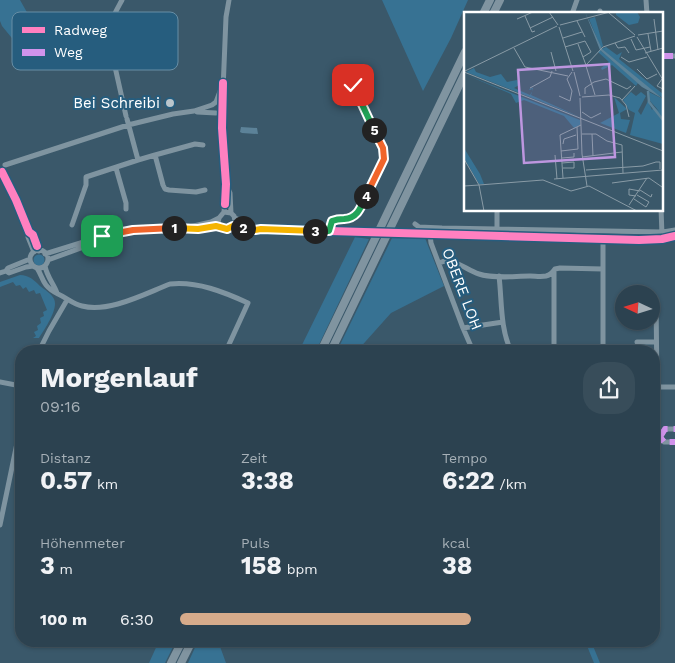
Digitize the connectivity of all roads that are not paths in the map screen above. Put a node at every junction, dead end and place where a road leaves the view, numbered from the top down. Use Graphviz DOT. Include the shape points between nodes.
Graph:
graph roads {
  1 [pos="122,0"];
  2 [pos="229,0"];
  3 [pos="490,0"];
  4 [pos="500,0"];
  5 [pos="577,0"];
  6 [pos="116,12"];
  7 [pos="484,12"];
  8 [pos="494,12"];
  9 [pos="573,12"];
  10 [pos="464,54"];
  11 [pos="662,56"];
  12 [pos="675,56"];
  13 [pos="116,70"];
  14 [pos="464,75"];
  15 [pos="351,82"];
  16 [pos="223,83"];
  17 [pos="194,111"];
  18 [pos="216,113"];
  19 [pos="128,126"];
  20 [pos="202,145"];
  21 [pos="155,155"];
  22 [pos="138,160"];
  23 [pos="2,163"];
  24 [pos="116,168"];
  25 [pos="1,172"];
  26 [pos="226,184"];
  27 [pos="205,190"];
  28 [pos="126,209"];
  29 [pos="498,211"];
  30 [pos="661,211"];
  31 [pos="224,212"];
  32 [pos="231,213"];
  33 [pos="219,218"];
  34 [pos="235,218"];
  35 [pos="72,224"];
  36 [pos="415,224"];
  37 [pos="233,226"];
  38 [pos="221,227"];
  39 [pos="186,228"];
  40 [pos="261,229"];
  41 [pos="497,230"];
  42 [pos="675,230"];
  43 [pos="329,231"];
  44 [pos="662,232"];
  45 [pos="118,234"];
  46 [pos="430,234"];
  47 [pos="675,236"];
  48 [pos="603,239"];
  49 [pos="662,239"];
  50 [pos="36,251"];
  51 [pos="46,254"];
  52 [pos="30,259"];
  53 [pos="48,260"];
  54 [pos="439,263"];
  55 [pos="45,266"];
  56 [pos="35,267"];
  57 [pos="603,269"];
  58 [pos="6,271"];
  59 [pos="554,272"];
  60 [pos="0,273"];
  61 [pos="499,276"];
  62 [pos="58,293"];
  63 [pos="67,300"];
  64 [pos="503,322"];
  65 [pos="463,328"];
  66 [pos="656,330"];
  67 [pos="637,342"];
  68 [pos="656,342"];
  69 [pos="42,345"];
  70 [pos="229,345"];
  71 [pos="324,345"];
  72 [pos="334,345"];
  73 [pos="470,345"];
  74 [pos="508,345"];
  75 [pos="554,345"];
  76 [pos="603,345"];
  77 [pos="656,345"];
  78 [pos="0,382"];
  79 [pos="15,385"];
  80 [pos="660,387"];
  81 [pos="675,387"];
  82 [pos="675,429"];
  83 [pos="660,434"];
  84 [pos="660,439"];
  85 [pos="675,442"];
  86 [pos="15,453"];
  87 [pos="0,525"];
  88 [pos="179,647"];
  89 [pos="189,647"];
  90 [pos="171,663"];
  91 [pos="181,663"];
  1 -- 6 [label="street"];
  2 -- 16 [label="street"];
  3 -- 7 [label="highway"];
  4 -- 8 [label="highway"];
  5 -- 9 [label="street"];
  10 -- 71 [label="highway"];
  11 -- 12 [label="street"];
  13 -- 19 [label="street"];
  14 -- 72 [label="highway"];
  15 -- 43 [label="street" via="383,148 384,159 358,212 351,218 332,221"];
  16 -- 17 [label="street" via="216,102"];
  16 -- 26 [label="street"];
  17 -- 18 [label="street"];
  17 -- 19 [label="street"];
  19 -- 22 [label="street"];
  19 -- 23 [label="street"];
  20 -- 21 [label="street"];
  21 -- 22 [label="street"];
  21 -- 27 [label="street" via="166,189"];
  22 -- 24 [label="street"];
  23 -- 25 [label="street" via="5,168"];
  24 -- 28 [label="street"];
  24 -- 35 [label="street" via="86,177"];
  25 -- 50 [label="street" via="33,235"];
  26 -- 31 [label="street"];
  26 -- 32 [label="street"];
  29 -- 41 [label="street"];
  30 -- 44 [label="street"];
  31 -- 32 [label="street"];
  31 -- 33 [label="street"];
  32 -- 34 [label="street"];
  33 -- 38 [label="street"];
  33 -- 39 [label="street"];
  34 -- 37 [label="street"];
  34 -- 40 [label="street"];
  36 -- 41 [label="street" via="420,227"];
  37 -- 38 [label="street"];
  37 -- 40 [label="street"];
  38 -- 39 [label="street"];
  39 -- 45 [label="street" via="152,228"];
  40 -- 43 [label="street"];
  41 -- 44 [label="street"];
  42 -- 44 [label="street"];
  43 -- 46 [label="street, bridge"];
  44 -- 49 [label="street"];
  45 -- 51 [label="street"];
  45 -- 53 [label="street"];
  46 -- 48 [label="street"];
  46 -- 54 [label="street, OBERE LOH"];
  47 -- 49 [label="street"];
  48 -- 49 [label="street"];
  48 -- 57 [label="street"];
  50 -- 51 [label="street"];
  50 -- 52 [label="street"];
  51 -- 53 [label="street"];
  52 -- 56 [label="street"];
  52 -- 58 [label="street"];
  53 -- 55 [label="street"];
  54 -- 61 [label="street" via="451,261 480,274"];
  54 -- 65 [label="street, OBERE LOH"];
  55 -- 56 [label="street"];
  55 -- 62 [label="street"];
  56 -- 58 [label="street"];
  56 -- 62 [label="street" via="46,286"];
  57 -- 59 [label="street" via="560,268"];
  57 -- 76 [label="street"];
  58 -- 60 [label="street"];
  59 -- 61 [label="street" via="545,276"];
  59 -- 75 [label="street"];
  61 -- 64 [label="street"];
  62 -- 63 [label="street"];
  63 -- 69 [label="street"];
  63 -- 70 [label="street" via="81,306 101,308 170,284 195,284 248,302"];
  64 -- 65 [label="street"];
  64 -- 74 [label="street"];
  65 -- 73 [label="street, OBERE LOH"];
  66 -- 68 [label="street"];
  67 -- 68 [label="street"];
  68 -- 77 [label="street"];
  78 -- 79 [label="street"];
  80 -- 81 [label="street"];
  82 -- 83 [label="street" via="664,429"];
  84 -- 85 [label="street"];
  86 -- 87 [label="street"];
  88 -- 90 [label="highway"];
  89 -- 91 [label="highway"];
}
